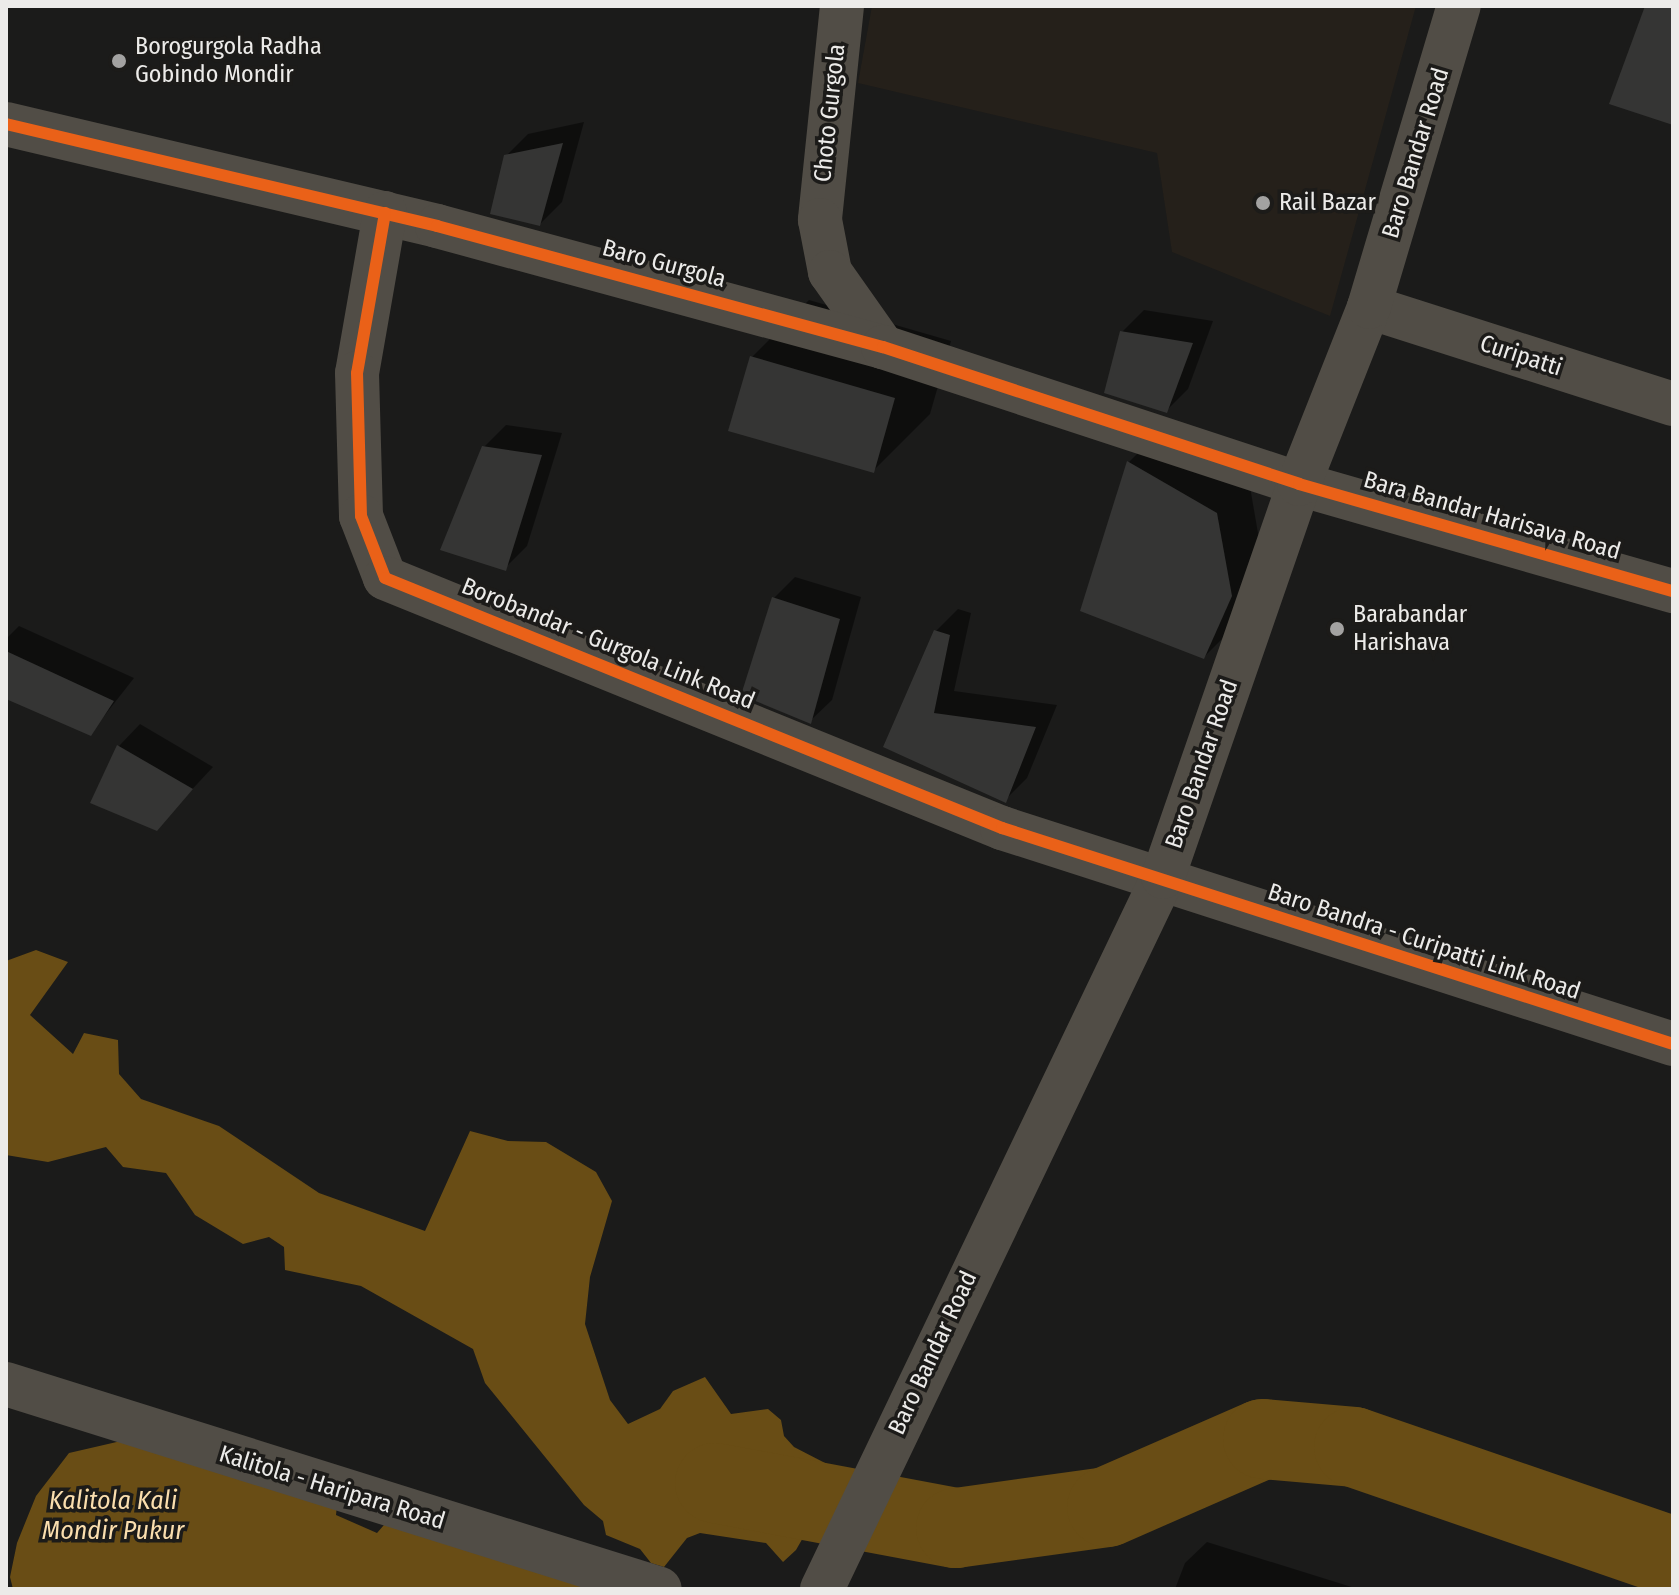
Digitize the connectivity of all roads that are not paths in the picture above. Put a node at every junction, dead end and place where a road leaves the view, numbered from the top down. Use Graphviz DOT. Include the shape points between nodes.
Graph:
graph roads {
  1 [pos="842,6"];
  2 [pos="1459,6"];
  3 [pos="6,124"];
  4 [pos="385,213"];
  5 [pos="1369,307"];
  6 [pos="883,347"];
  7 [pos="1673,404"];
  8 [pos="1299,484"];
  9 [pos="1673,591"];
  10 [pos="1163,877"];
  11 [pos="1673,1044"];
  12 [pos="6,1384"];
  13 [pos="660,1589"];
  14 [pos="822,1589"];
  1 -- 6 [label="street, Choto Gurgola" via="820,220 830,272"];
  2 -- 5 [label="street, Baro Bandar Road"];
  3 -- 4 [label="street, Baro Gurgola"];
  4 -- 6 [label="street, Baro Gurgola"];
  4 -- 10 [label="street, Borobandar - Gurgola Link Road" via="357,373 361,516 385,578 1002,828"];
  5 -- 7 [label="street, Curipatti"];
  5 -- 8 [label="street, Baro Bandar Road"];
  6 -- 8 [label="street, Baro Gurgola"];
  8 -- 9 [label="street, Bara Bandar Harisava Road"];
  8 -- 10 [label="street, Baro Bandar Road"];
  10 -- 11 [label="street, Baro Bandra - Curipatti Link Road"];
  10 -- 14 [label="street, Baro Bandar Road"];
  12 -- 13 [label="street, Kalitola - Haripara Road"];
}
